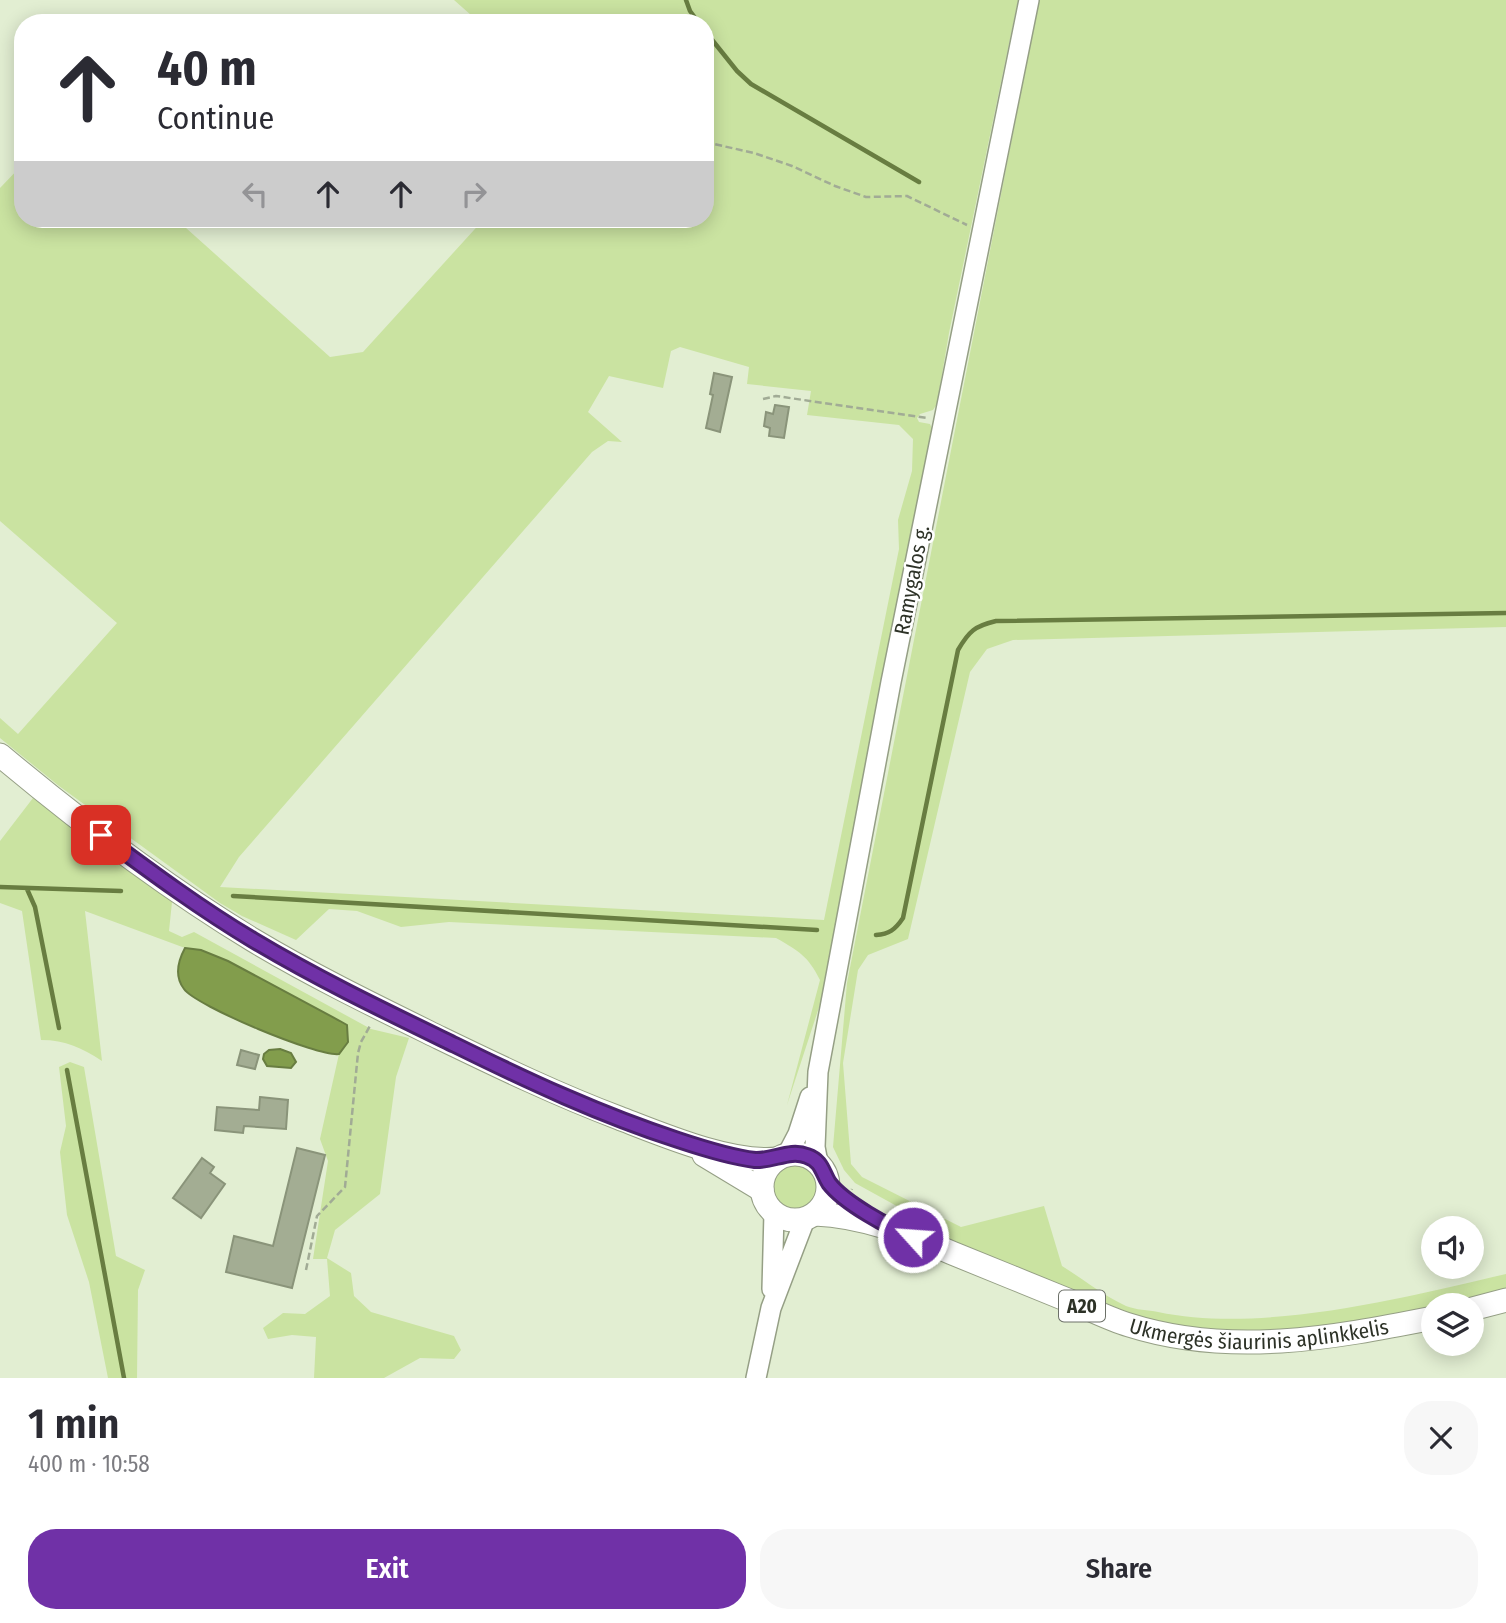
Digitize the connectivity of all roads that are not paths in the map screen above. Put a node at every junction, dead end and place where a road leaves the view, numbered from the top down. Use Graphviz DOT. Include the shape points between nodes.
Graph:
graph roads {
  1 [pos="1029,0"];
  2 [pos="0,755"];
  3 [pos="818,1072"];
  4 [pos="680,1141"];
  5 [pos="782,1157"];
  6 [pos="837,1180"];
  7 [pos="762,1190"];
  8 [pos="775,1213"];
  9 [pos="810,1216"];
  10 [pos="892,1228"];
  11 [pos="1506,1300"];
  12 [pos="1484,1306"];
  13 [pos="771,1308"];
  14 [pos="1421,1320"];
  15 [pos="756,1378"];
  1 -- 3 [label="main road, Ramygalos g." via="891,682"];
  2 -- 4 [label="highway, A20" via="81,821 254,941 520,1078"];
  3 -- 5 [label="main road" via="798,1134"];
  3 -- 6 [label="main road, Ramygalos g." via="815,1147"];
  4 -- 5 [label="highway, A20" via="754,1160"];
  4 -- 7 [label="highway, A20"];
  5 -- 6 [label="highway, A20" via="803,1154"];
  5 -- 7 [label="highway" via="768,1167"];
  6 -- 9 [label="highway"];
  6 -- 10 [label="highway, Ukmergės šiaurinis aplinkkelis / A20" via="848,1199"];
  7 -- 8 [label="highway, A20"];
  8 -- 9 [label="highway, A20" via="789,1220"];
  8 -- 13 [label="main road"];
  9 -- 10 [label="highway, Ukmergės šiaurinis aplinkkelis / A20" via="848,1217"];
  9 -- 13 [label="main road"];
  10 -- 14 [label="highway, Ukmergės šiaurinis aplinkkelis / A20" via="1129,1325 1184,1339 1283,1342"];
  11 -- 12 [label="highway"];
  13 -- 15 [label="main road"];
}
